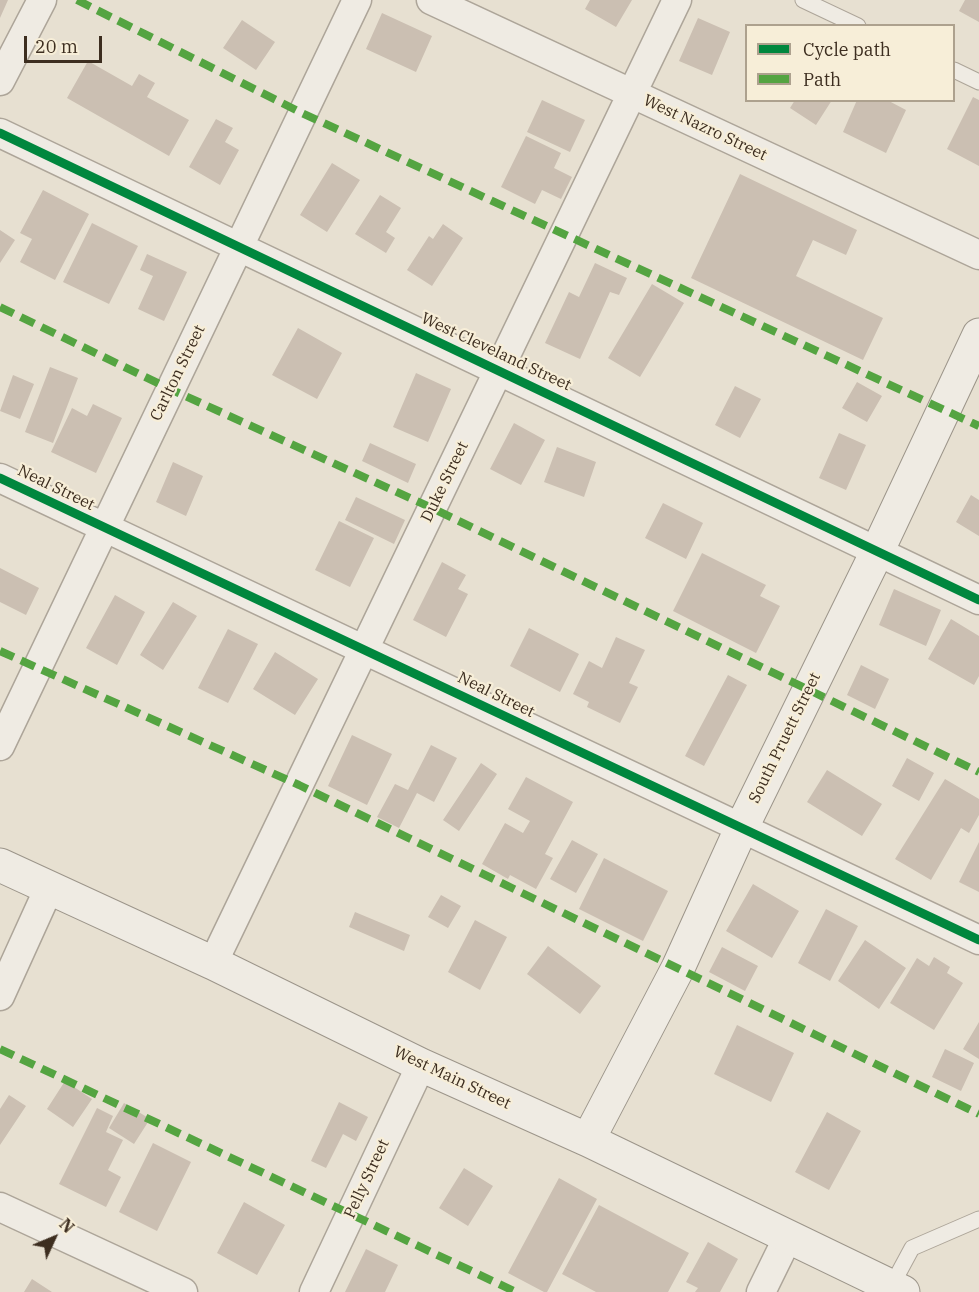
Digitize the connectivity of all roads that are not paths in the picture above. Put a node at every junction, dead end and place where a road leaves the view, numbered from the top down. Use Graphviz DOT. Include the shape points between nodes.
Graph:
graph roads {
  1 [pos="42,0"];
  2 [pos="357,0"];
  3 [pos="431,0"];
  4 [pos="677,0"];
  5 [pos="803,0"];
  6 [pos="854,24"];
  7 [pos="955,70"];
  8 [pos="0,81"];
  9 [pos="979,82"];
  10 [pos="632,94"];
  11 [pos="0,133"];
  12 [pos="238,248"];
  13 [pos="979,255"];
  14 [pos="979,335"];
  15 [pos="499,370"];
  16 [pos="0,478"];
  17 [pos="104,528"];
  18 [pos="877,552"];
  19 [pos="979,600"];
  20 [pos="365,648"];
  21 [pos="0,746"];
  22 [pos="741,829"];
  23 [pos="0,865"];
  24 [pos="50,888"];
  25 [pos="979,940"];
  26 [pos="213,963"];
  27 [pos="0,996"];
  28 [pos="421,1065"];
  29 [pos="588,1140"];
  30 [pos="0,1207"];
  31 [pos="979,1219"];
  32 [pos="788,1237"];
  33 [pos="897,1289"];
  34 [pos="183,1292"];
  35 [pos="314,1292"];
  36 [pos="761,1292"];
  1 -- 8 [label="street"];
  2 -- 12 [label="street, Carlton Street"];
  3 -- 10 [label="street, West Nazro Street"];
  4 -- 10 [label="street, Duke Street"];
  5 -- 6 [label="lane"];
  7 -- 9 [label="lane"];
  10 -- 13 [label="street, West Nazro Street"];
  10 -- 15 [label="street, Duke Street"];
  11 -- 12 [label="street, West Cleveland Street"];
  12 -- 15 [label="street, West Cleveland Street"];
  12 -- 17 [label="street, Carlton Street"];
  14 -- 18 [label="main road, South Pruett Street"];
  15 -- 18 [label="street, West Cleveland Street"];
  15 -- 20 [label="street, Duke Street"];
  16 -- 17 [label="street, Neal Street"];
  17 -- 20 [label="street, Neal Street"];
  17 -- 21 [label="street, Carlton Street"];
  18 -- 19 [label="street, West Cleveland Street"];
  18 -- 22 [label="main road, South Pruett Street"];
  20 -- 22 [label="street, Neal Street"];
  20 -- 26 [label="street, Duke Street"];
  22 -- 25 [label="street, Neal Street"];
  22 -- 29 [label="main road, South Pruett Street" via="678,968"];
  23 -- 24 [label="main road, West Main Street"];
  24 -- 26 [label="main road, West Main Street"];
  24 -- 27 [label="street"];
  26 -- 28 [label="main road, West Main Street"];
  28 -- 29 [label="main road, West Main Street"];
  28 -- 35 [label="street, Pelly Street"];
  29 -- 32 [label="main road, West Main Street"];
  30 -- 34 [label="street"];
  31 -- 33 [label="lane" via="912,1248"];
  32 -- 33 [label="main road, West Main Street"];
  32 -- 36 [label="street"];
}
